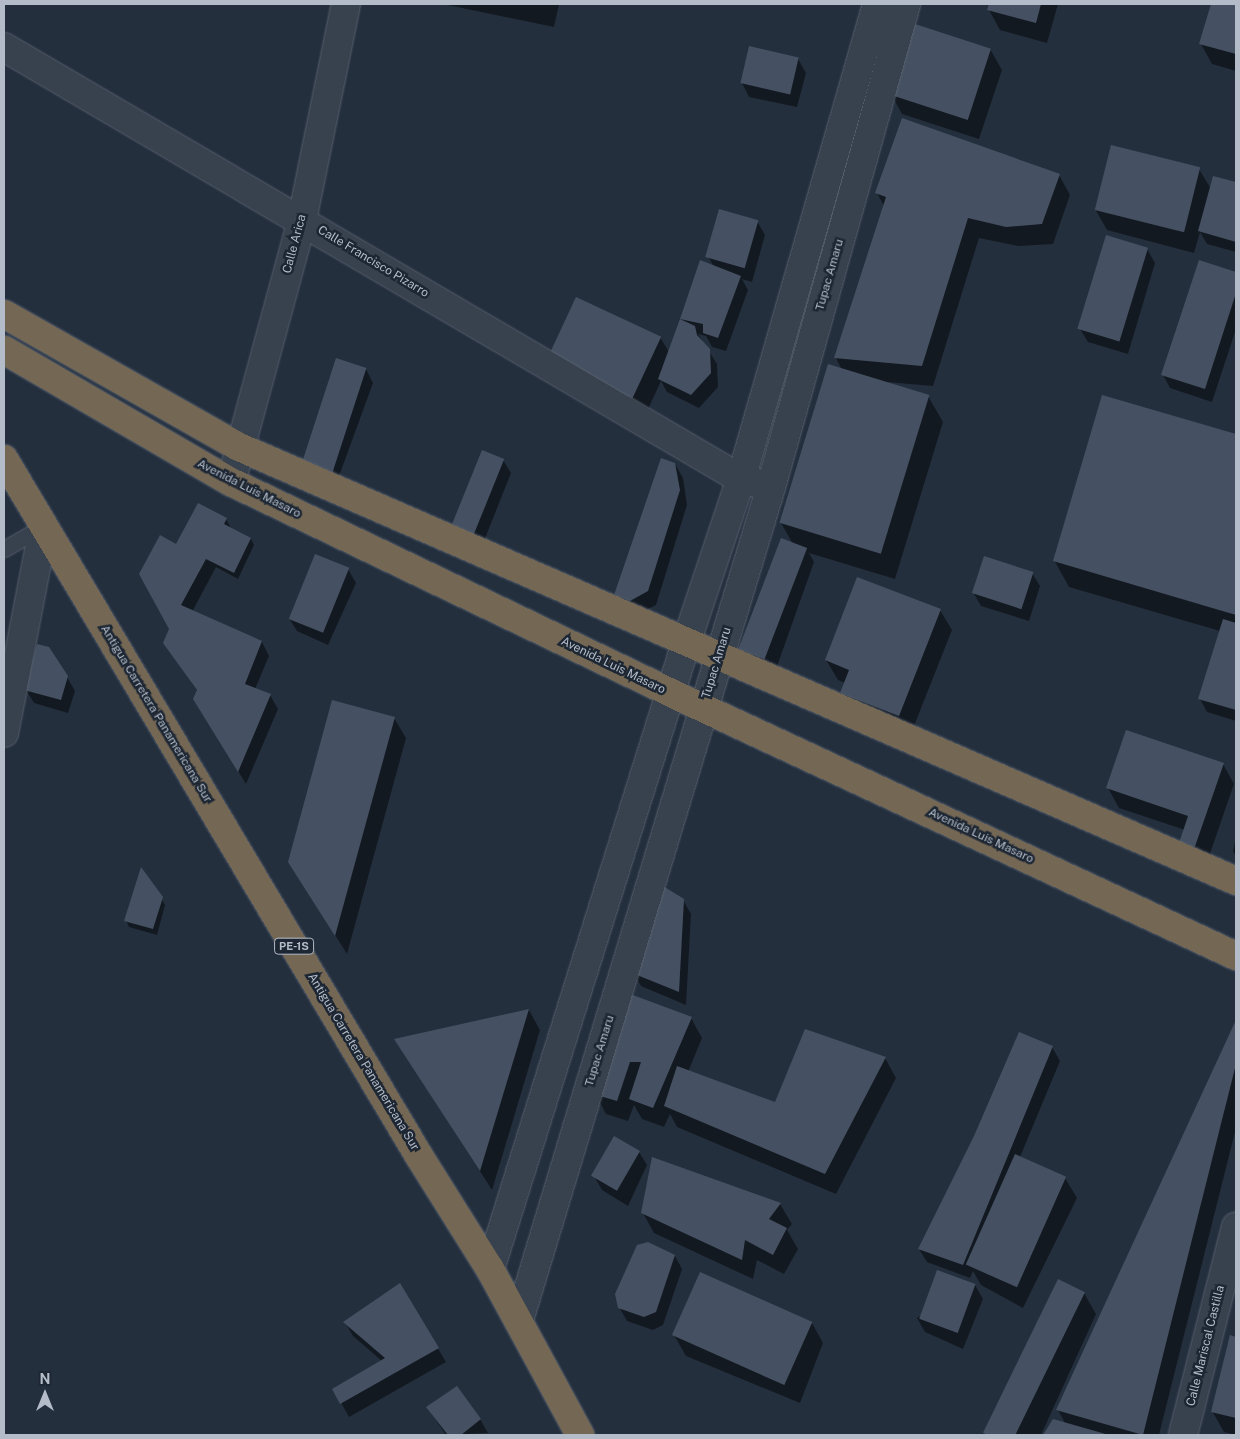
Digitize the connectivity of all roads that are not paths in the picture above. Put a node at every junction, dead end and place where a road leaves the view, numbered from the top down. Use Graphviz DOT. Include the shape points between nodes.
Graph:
graph roads {
  1 [pos="346,4"];
  2 [pos="877,4"];
  3 [pos="906,4"];
  4 [pos="4,47"];
  5 [pos="302,220"];
  6 [pos="4,314"];
  7 [pos="4,350"];
  8 [pos="239,447"];
  9 [pos="4,459"];
  10 [pos="741,479"];
  11 [pos="231,482"];
  12 [pos="771,488"];
  13 [pos="44,526"];
  14 [pos="4,549"];
  15 [pos="686,643"];
  16 [pos="718,656"];
  17 [pos="673,694"];
  18 [pos="703,707"];
  19 [pos="4,733"];
  20 [pos="1236,881"];
  21 [pos="1236,956"];
  22 [pos="1236,1228"];
  23 [pos="490,1269"];
  24 [pos="519,1320"];
  25 [pos="580,1435"];
  26 [pos="1183,1435"];
  1 -- 5 [label="street, Calle Arica"];
  2 -- 10 [label="street"];
  3 -- 12 [label="street, Tupac Amaru"];
  4 -- 5 [label="street, Calle Francisco Pizarro"];
  5 -- 8 [label="street, Calle Arica"];
  5 -- 10 [label="street, Calle Francisco Pizarro"];
  6 -- 8 [label="highway"];
  7 -- 11 [label="highway, Avenida Luis Masaro"];
  8 -- 11 [label="street, Calle Arica"];
  8 -- 15 [label="highway"];
  9 -- 13 [label="highway, Antigua Carretera Panamericana Sur / PE-1S"];
  10 -- 12 [label="street, Calle Francisco Pizarro"];
  10 -- 15 [label="street"];
  11 -- 17 [label="highway, Avenida Luis Masaro"];
  12 -- 16 [label="street, Tupac Amaru"];
  13 -- 14 [label="lane"];
  13 -- 19 [label="street"];
  13 -- 23 [label="highway, Antigua Carretera Panamericana Sur / PE-1S" via="419,1156"];
  15 -- 16 [label="highway"];
  15 -- 17 [label="street"];
  16 -- 18 [label="street, Tupac Amaru"];
  16 -- 20 [label="highway"];
  17 -- 18 [label="highway, Avenida Luis Masaro"];
  17 -- 23 [label="street"];
  18 -- 21 [label="highway, Avenida Luis Masaro"];
  18 -- 24 [label="street, Tupac Amaru"];
  22 -- 26 [label="street, Calle Mariscal Castilla"];
  23 -- 24 [label="highway, Antigua Carretera Panamericana Sur / PE-1S"];
  24 -- 25 [label="highway, Antigua Carretera Panamericana Sur / PE-1S"];
}
